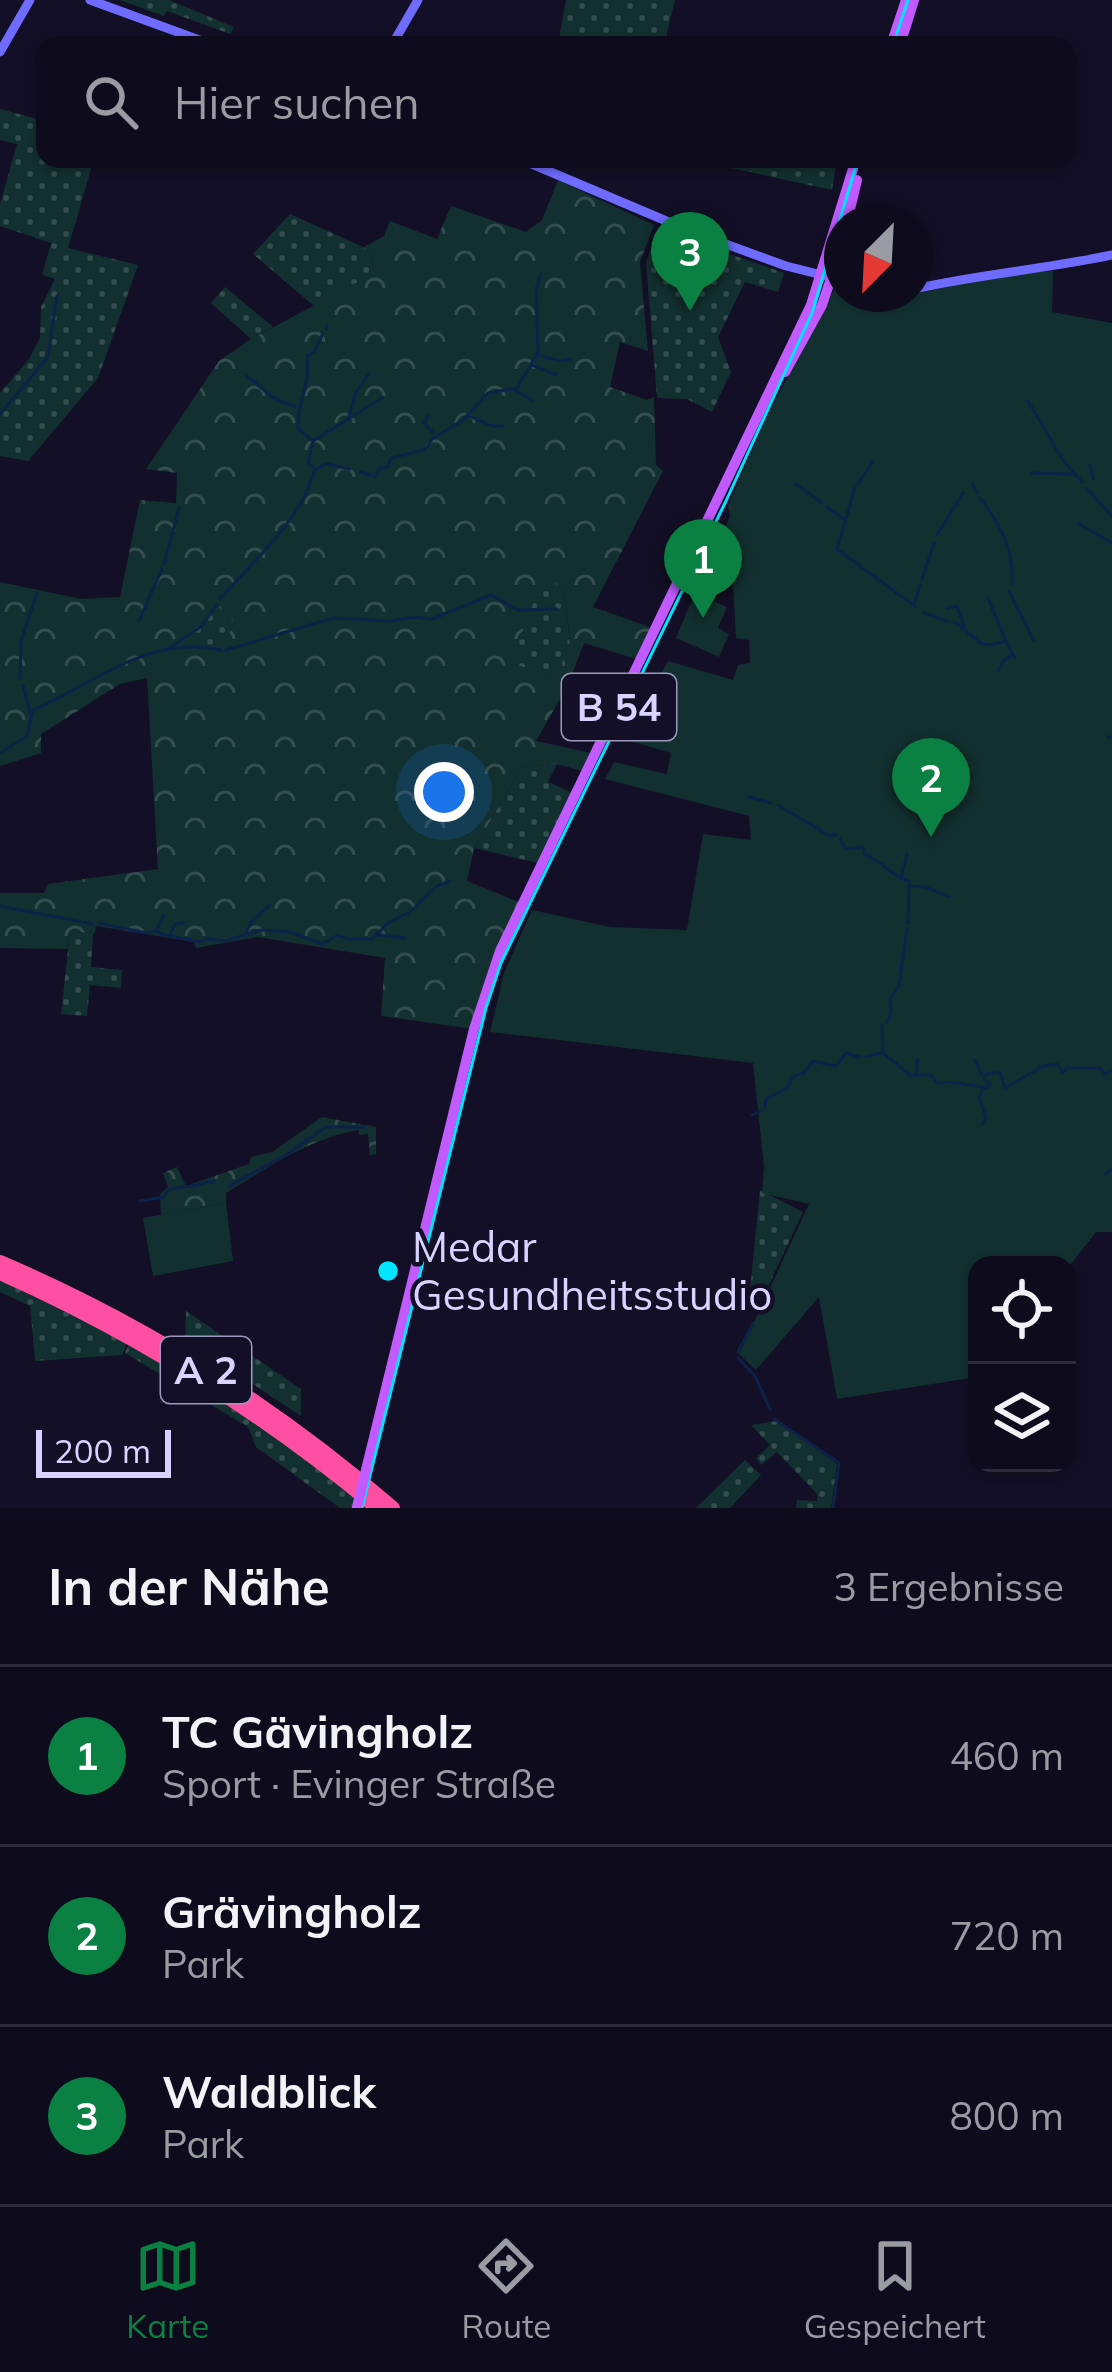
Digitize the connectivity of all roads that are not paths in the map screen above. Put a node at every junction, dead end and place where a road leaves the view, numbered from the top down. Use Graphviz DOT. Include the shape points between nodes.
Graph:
graph roads {
  1 [pos="25,0"];
  2 [pos="90,0"];
  3 [pos="418,0"];
  4 [pos="910,0"];
  5 [pos="188,36"];
  6 [pos="397,36"];
  7 [pos="899,36"];
  8 [pos="0,52"];
  9 [pos="541,168"];
  10 [pos="857,168"];
  11 [pos="857,168"];
  12 [pos="849,204"];
  13 [pos="850,204"];
  14 [pos="1112,255"];
  15 [pos="824,275"];
  16 [pos="932,284"];
  17 [pos="824,293"];
  18 [pos="0,1262"];
  19 [pos="0,1273"];
  20 [pos="357,1508"];
  21 [pos="377,1508"];
  22 [pos="393,1508"];
  1 -- 8 [label="main road"];
  2 -- 5 [label="main road"];
  3 -- 6 [label="main road"];
  4 -- 7 [label="main road"];
  9 -- 15 [label="main road"];
  10 -- 12 [label="main road, B 54"];
  11 -- 13 [label="main road, B 54"];
  14 -- 16 [label="main road"];
  17 -- 20 [label="main road, B 54, bridge" via="500,951"];
  18 -- 22 [label="highway, A 2" via="198,1364"];
  19 -- 21 [label="highway, A 2" via="188,1371"];
}
